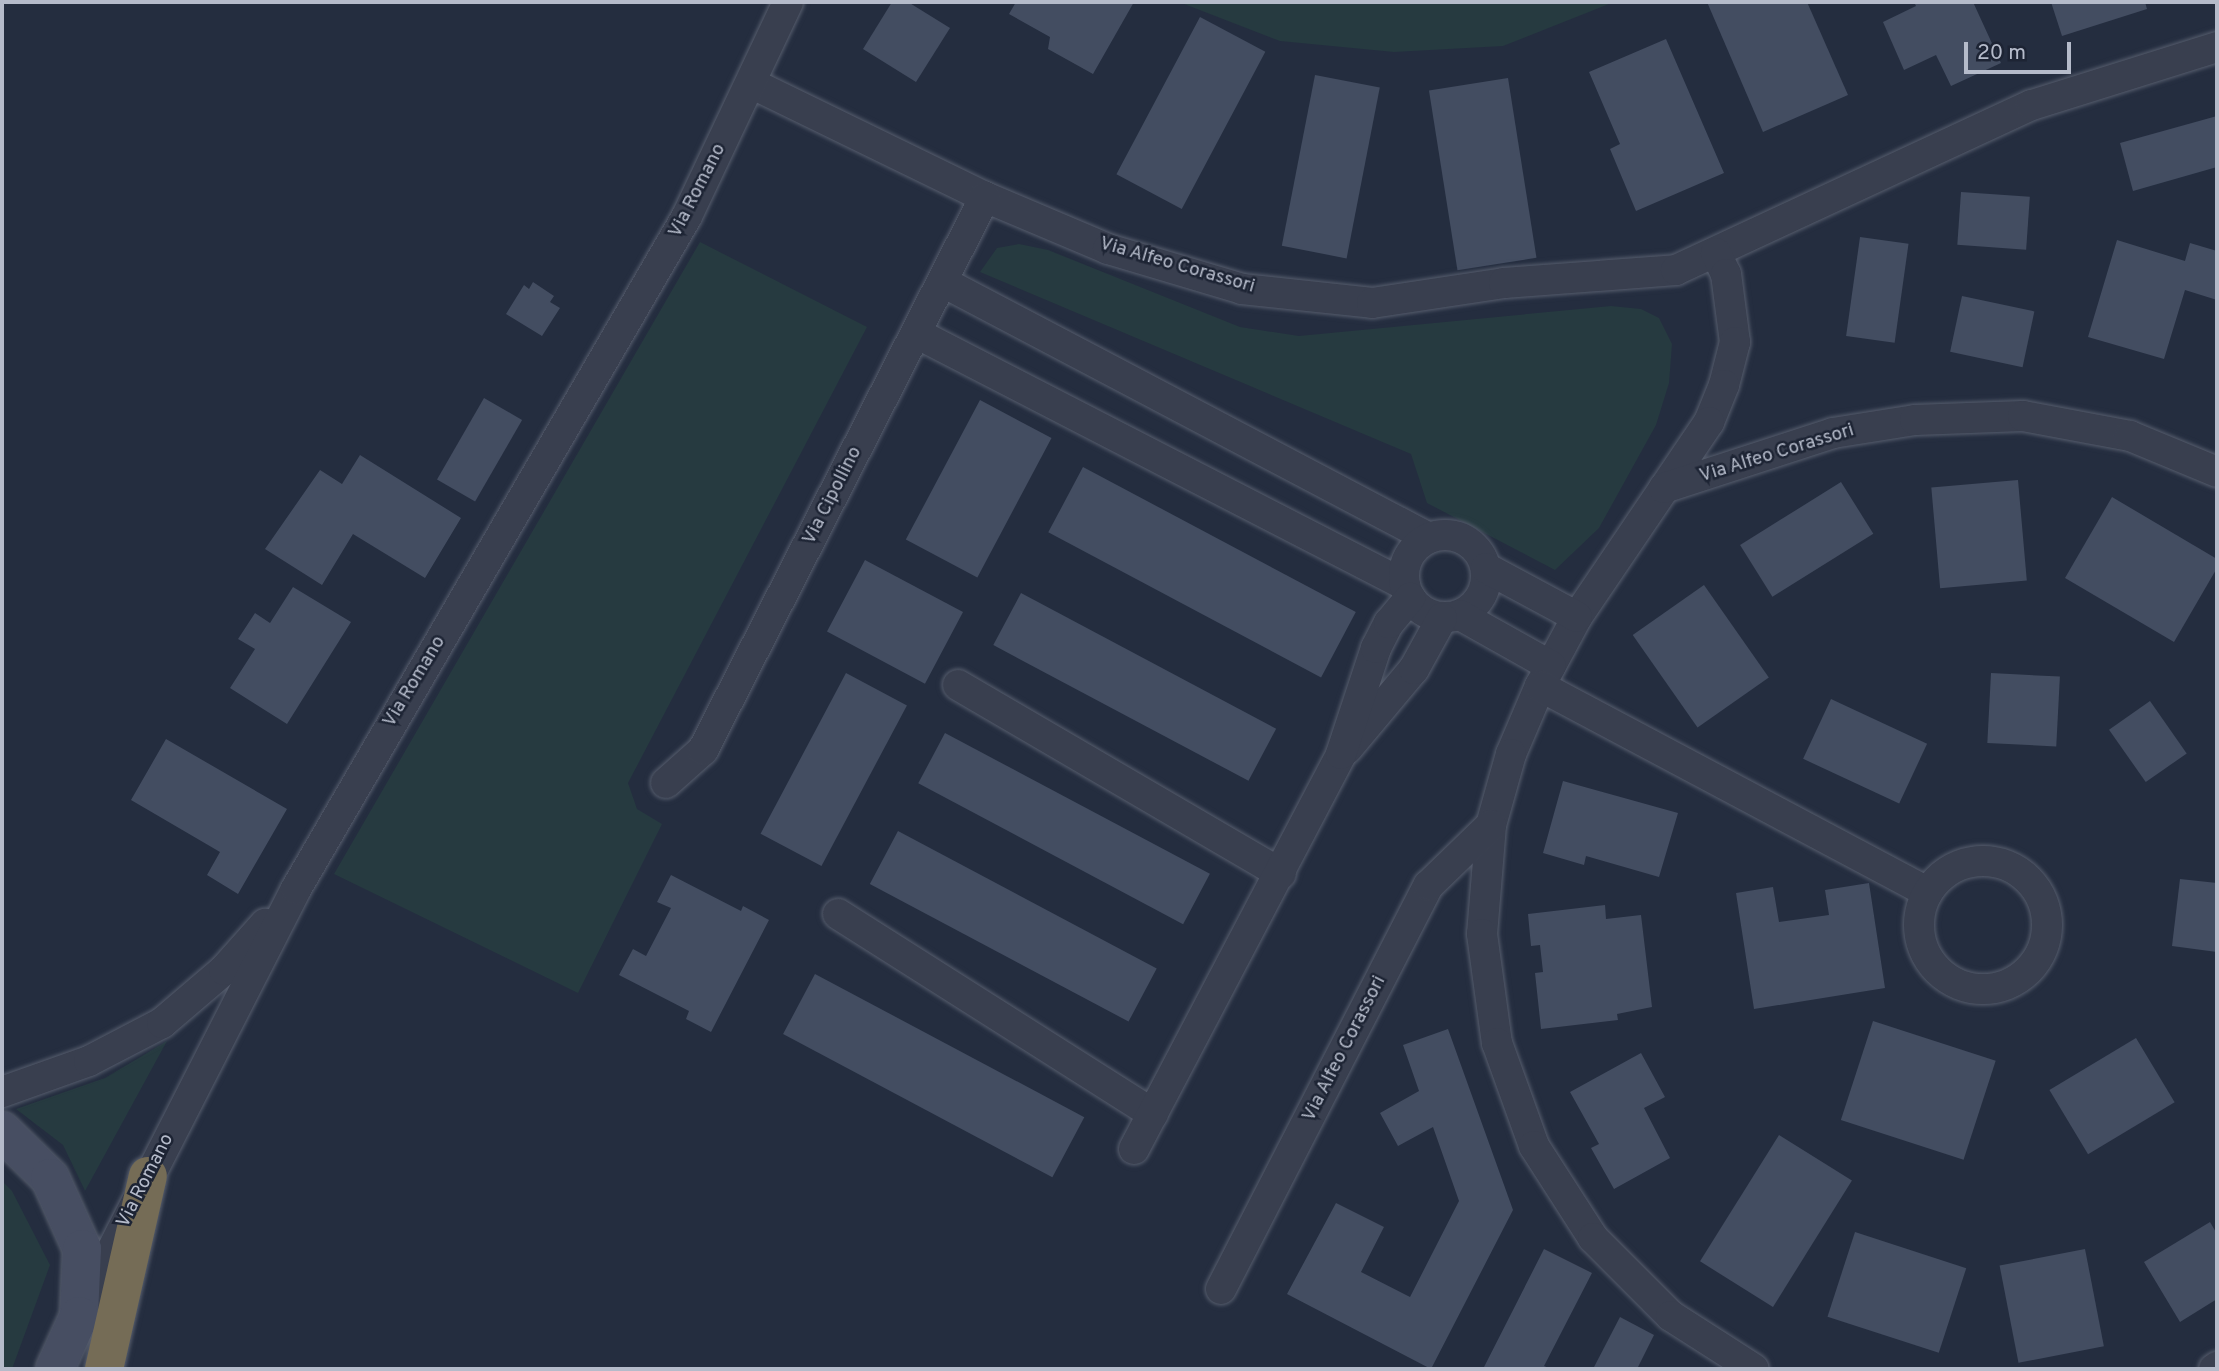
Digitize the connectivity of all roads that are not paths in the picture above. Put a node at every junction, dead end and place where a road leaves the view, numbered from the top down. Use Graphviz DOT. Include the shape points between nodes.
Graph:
graph roads {
  1 [pos="788,2"];
  2 [pos="2217,47"];
  3 [pos="751,83"];
  4 [pos="985,197"];
  5 [pos="1716,253"];
  6 [pos="943,282"];
  7 [pos="916,333"];
  8 [pos="2217,472"];
  9 [pos="1664,488"];
  10 [pos="1429,538"];
  11 [pos="1486,568"];
  12 [pos="1407,592"];
  13 [pos="1451,616"];
  14 [pos="1577,617"];
  15 [pos="1545,676"];
  16 [pos="958,685"];
  17 [pos="1341,754"];
  18 [pos="666,783"];
  19 [pos="1491,825"];
  20 [pos="1281,874"];
  21 [pos="296,889"];
  22 [pos="1928,892"];
  23 [pos="838,914"];
  24 [pos="2,1092"];
  25 [pos="1153,1114"];
  26 [pos="2,1131"];
  27 [pos="1134,1149"];
  28 [pos="148,1176"];
  29 [pos="1221,1289"];
  30 [pos="79,1316"];
  31 [pos="55,1369"];
  32 [pos="104,1369"];
  33 [pos="1754,1369"];
  1 -- 3 [label="street, Via Romano"];
  2 -- 5 [label="street, Via Alfeo Corassori" via="2032,105"];
  3 -- 4 [label="street, Via Alfeo Corassori"];
  3 -- 21 [label="street, Via Romano" via="642,299"];
  4 -- 5 [label="street, Via Alfeo Corassori" via="1108,249 1242,289 1372,303 1504,283 1676,270"];
  4 -- 6 [label="street, Via Cipollino"];
  5 -- 9 [label="street, Via Alfeo Corassori" via="1726,274 1735,342 1709,422"];
  6 -- 7 [label="street, Via Cipollino"];
  6 -- 10 [label="street"];
  7 -- 12 [label="street"];
  7 -- 18 [label="street, Via Cipollino" via="702,750"];
  8 -- 9 [label="street, Via Alfeo Corassori" via="2130,436 2023,416 1914,420 1833,433"];
  9 -- 14 [label="street, Via Alfeo Corassori"];
  10 -- 11 [label="street" via="1441,534 1465,539 1475,546"];
  10 -- 12 [label="street" via="1411,552"];
  11 -- 13 [label="street" via="1479,601"];
  11 -- 14 [label="street"];
  12 -- 13 [label="street" via="1429,615"];
  12 -- 17 [label="street" via="1376,649"];
  13 -- 15 [label="street"];
  13 -- 17 [label="street" via="1414,669"];
  14 -- 15 [label="street, Via Alfeo Corassori"];
  15 -- 19 [label="street, Via Alfeo Corassori" via="1511,754"];
  15 -- 22 [label="street"];
  16 -- 20 [label="street"];
  17 -- 20 [label="street"];
  19 -- 29 [label="street, Via Alfeo Corassori" via="1429,885"];
  19 -- 33 [label="street, Via Alfeo Corassori" via="1482,934 1497,1043 1534,1146 1593,1238 1671,1316"];
  20 -- 25 [label="street"];
  21 -- 24 [label="street" via="224,970 162,1023 89,1061"];
  21 -- 28 [label="street, Via Romano"];
  22 -- 22 [label="street" via="1920,912 1919,933 1937,970 1953,982 1973,989 2013,983 2042,953 2048,932 2046,910 2038,890 2023,874 1982,860 1961,864"];
  23 -- 25 [label="street"];
  25 -- 27 [label="street"];
  26 -- 30 [label="street" via="50,1178 82,1249"];
  28 -- 30 [label="street, Via Romano"];
  28 -- 32 [label="highway"];
  30 -- 31 [label="street, Via Romano"];
}
